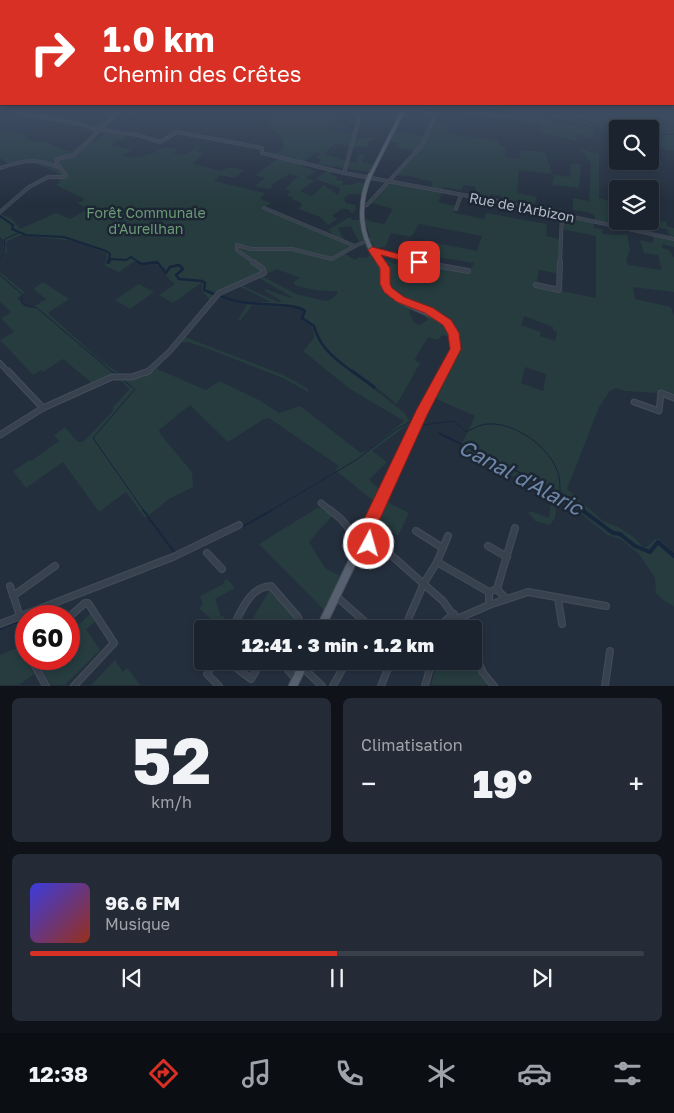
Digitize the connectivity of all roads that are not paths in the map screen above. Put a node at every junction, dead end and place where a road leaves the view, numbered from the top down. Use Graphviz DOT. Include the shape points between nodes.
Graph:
graph roads {
  1 [pos="90,139"];
  2 [pos="151,139"];
  3 [pos="166,139"];
  4 [pos="213,139"];
  5 [pos="354,139"];
  6 [pos="389,139"];
  7 [pos="425,139"];
  8 [pos="59,167"];
  9 [pos="0,168"];
  10 [pos="344,173"];
  11 [pos="370,177"];
  12 [pos="389,181"];
  13 [pos="461,195"];
  14 [pos="362,206"];
  15 [pos="264,208"];
  16 [pos="456,209"];
  17 [pos="0,212"];
  18 [pos="562,214"];
  19 [pos="369,240"];
  20 [pos="674,240"];
  21 [pos="355,246"];
  22 [pos="374,253"];
  23 [pos="468,271"];
  24 [pos="536,285"];
  25 [pos="217,295"];
  26 [pos="0,362"];
  27 [pos="148,372"];
  28 [pos="674,398"];
  29 [pos="634,402"];
  30 [pos="43,408"];
  31 [pos="0,435"];
  32 [pos="321,504"];
  33 [pos="239,525"];
  34 [pos="515,528"];
  35 [pos="416,531"];
  36 [pos="365,534"];
  37 [pos="356,536"];
  38 [pos="448,536"];
  39 [pos="369,544"];
  40 [pos="488,546"];
  41 [pos="359,548"];
  42 [pos="444,548"];
  43 [pos="207,553"];
  44 [pos="172,557"];
  45 [pos="507,557"];
  46 [pos="437,562"];
  47 [pos="54,566"];
  48 [pos="222,569"];
  49 [pos="424,583"];
  50 [pos="10,586"];
  51 [pos="497,589"];
  52 [pos="489,592"];
  53 [pos="13,596"];
  54 [pos="336,596"];
  55 [pos="558,598"];
  56 [pos="506,599"];
  57 [pos="16,605"];
  58 [pos="55,605"];
  59 [pos="488,605"];
  60 [pos="606,606"];
  61 [pos="80,607"];
  62 [pos="455,616"];
  63 [pos="15,618"];
  64 [pos="237,620"];
  65 [pos="299,620"];
  66 [pos="324,620"];
  67 [pos="363,620"];
  68 [pos="408,620"];
  69 [pos="446,620"];
  70 [pos="457,620"];
  71 [pos="0,624"];
  72 [pos="562,624"];
  73 [pos="610,651"];
  74 [pos="37,670"];
  75 [pos="209,670"];
  76 [pos="236,670"];
  77 [pos="256,670"];
  78 [pos="286,670"];
  79 [pos="300,670"];
  80 [pos="308,670"];
  81 [pos="342,670"];
  82 [pos="387,670"];
  83 [pos="429,670"];
  84 [pos="482,670"];
  85 [pos="249,682"];
  86 [pos="295,682"];
  87 [pos="46,686"];
  88 [pos="74,686"];
  89 [pos="220,686"];
  90 [pos="322,686"];
  91 [pos="333,686"];
  92 [pos="381,686"];
  93 [pos="425,686"];
  94 [pos="494,686"];
  95 [pos="604,686"];
  1 -- 8 [label="street" via="73,155 57,159"];
  2 -- 3 [label="street, Rue de l'Arbizon" via="161,142"];
  4 -- 10 [label="street, Rue de l'Arbizon" via="262,148 261,152"];
  5 -- 10 [label="street"];
  6 -- 11 [label="main road"];
  7 -- 12 [label="street"];
  8 -- 9 [label="street" via="24,160"];
  8 -- 17 [label="street" via="65,177 48,177 29,187"];
  10 -- 11 [label="street, Rue de l'Arbizon"];
  11 -- 12 [label="street, Rue de l'Arbizon"];
  11 -- 14 [label="main road"];
  12 -- 13 [label="street, Rue de l'Arbizon"];
  12 -- 14 [label="street" via="368,205"];
  13 -- 16 [label="street"];
  13 -- 18 [label="street, Rue de l'Arbizon"];
  14 -- 19 [label="main road" via="361,216"];
  15 -- 21 [label="street"];
  18 -- 20 [label="street, Rue de l'Arbizon"];
  18 -- 24 [label="street" via="559,290"];
  19 -- 21 [label="street"];
  19 -- 22 [label="main road"];
  21 -- 25 [label="street" via="332,259 292,249 251,249 238,245 237,250 264,273"];
  22 -- 23 [label="street"];
  22 -- 36 [label="main road" via="385,268 385,284 391,293 447,322 455,338 456,349 438,379"];
  25 -- 27 [label="street"];
  26 -- 30 [label="street"];
  27 -- 30 [label="street" via="132,377 112,377"];
  28 -- 29 [label="street" via="660,393 658,411"];
  30 -- 31 [label="street"];
  32 -- 37 [label="street"];
  33 -- 44 [label="street"];
  34 -- 45 [label="street"];
  35 -- 42 [label="street"];
  36 -- 37 [label="main road"];
  36 -- 39 [label="main road"];
  37 -- 41 [label="main road" via="354,542"];
  38 -- 42 [label="street"];
  39 -- 41 [label="main road"];
  39 -- 49 [label="street" via="383,548"];
  40 -- 45 [label="street"];
  41 -- 54 [label="main road"];
  42 -- 46 [label="street"];
  43 -- 48 [label="street"];
  44 -- 58 [label="street"];
  45 -- 51 [label="street"];
  46 -- 49 [label="street"];
  46 -- 52 [label="street"];
  47 -- 53 [label="street"];
  49 -- 62 [label="street"];
  49 -- 68 [label="street"];
  50 -- 53 [label="street"];
  51 -- 52 [label="street"];
  51 -- 56 [label="street"];
  52 -- 59 [label="street"];
  53 -- 57 [label="street"];
  54 -- 66 [label="main road"];
  54 -- 67 [label="street"];
  55 -- 56 [label="street" via="528,592"];
  55 -- 60 [label="street"];
  55 -- 72 [label="street"];
  56 -- 59 [label="street"];
  59 -- 62 [label="street"];
  61 -- 88 [label="street" via="88,603 114,644"];
  62 -- 69 [label="street"];
  62 -- 70 [label="street"];
  63 -- 71 [label="street"];
  64 -- 65 [label="street" via="250,598 262,586 271,586"];
  73 -- 95 [label="street"];
  74 -- 87 [label="street"];
  75 -- 89 [label="street" via="207,674"];
  76 -- 85 [label="street"];
  77 -- 85 [label="street"];
  78 -- 86 [label="street"];
  79 -- 86 [label="main road"];
  80 -- 90 [label="street"];
  81 -- 91 [label="street"];
  82 -- 92 [label="street"];
  83 -- 93 [label="street"];
  84 -- 94 [label="street"];
}
